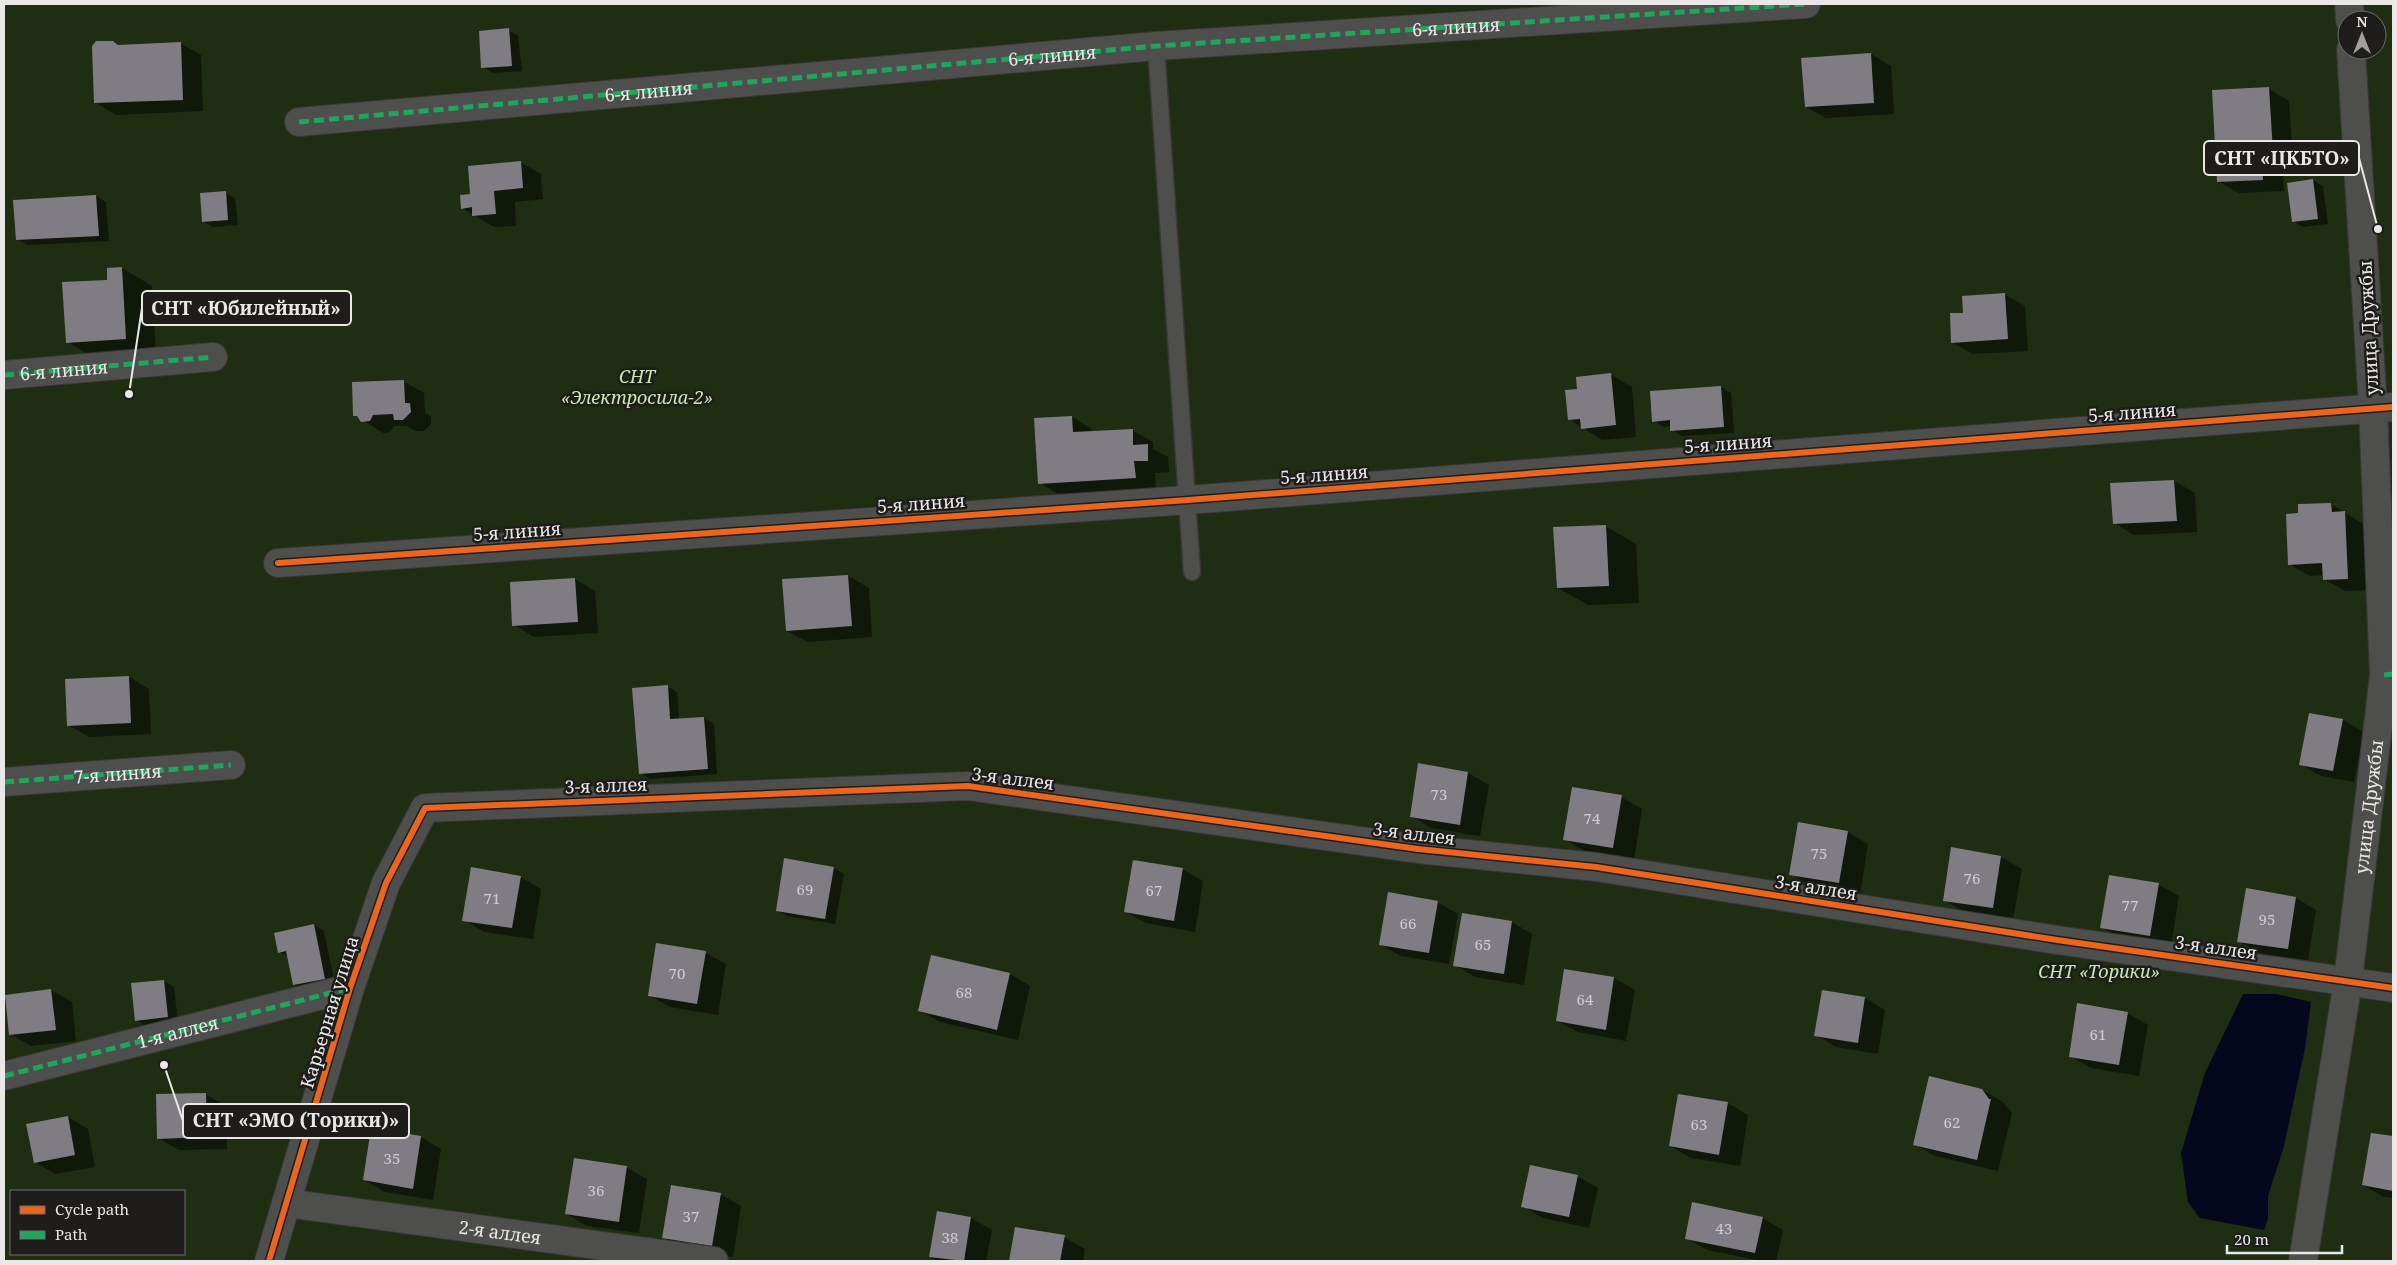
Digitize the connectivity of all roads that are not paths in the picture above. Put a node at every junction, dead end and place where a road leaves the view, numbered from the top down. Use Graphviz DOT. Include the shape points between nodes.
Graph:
graph roads {
  1 [pos="1806,4"];
  2 [pos="1156,46"];
  3 [pos="2352,60"];
  4 [pos="299,122"];
  5 [pos="213,357"];
  6 [pos="4,375"];
  7 [pos="2383,407"];
  8 [pos="1188,500"];
  9 [pos="278,563"];
  10 [pos="1192,572"];
  11 [pos="2388,674"];
  12 [pos="230,765"];
  13 [pos="4,782"];
  14 [pos="425,808"];
  15 [pos="2348,981"];
  16 [pos="350,988"];
  17 [pos="2393,988"];
  18 [pos="4,1076"];
  19 [pos="286,1203"];
  20 [pos="269,1261"];
  21 [pos="714,1261"];
  22 [pos="2302,1261"];
  1 -- 2 [label="street, 6-я линия"];
  2 -- 4 [label="street, 6-я линия"];
  2 -- 8 [label="lane"];
  3 -- 7 [label="street, улица Дружбы"];
  5 -- 6 [label="street, 6-я линия"];
  7 -- 8 [label="street, 5-я линия"];
  7 -- 11 [label="street, улица Дружбы"];
  8 -- 9 [label="street, 5-я линия"];
  8 -- 10 [label="lane"];
  11 -- 15 [label="street, улица Дружбы"];
  12 -- 13 [label="street, 7-я линия"];
  14 -- 15 [label="street, 3-я аллея" via="968,786 1418,849 1596,867 2057,940"];
  14 -- 16 [label="street, Карьерная улица" via="386,883"];
  15 -- 17 [label="street, 3-я аллея"];
  15 -- 22 [label="street, улица Дружбы"];
  16 -- 18 [label="street, 1-я аллея"];
  16 -- 19 [label="street, Карьерная улица"];
  19 -- 20 [label="street, Карьерная улица"];
  19 -- 21 [label="street, 2-я аллея"];
}
